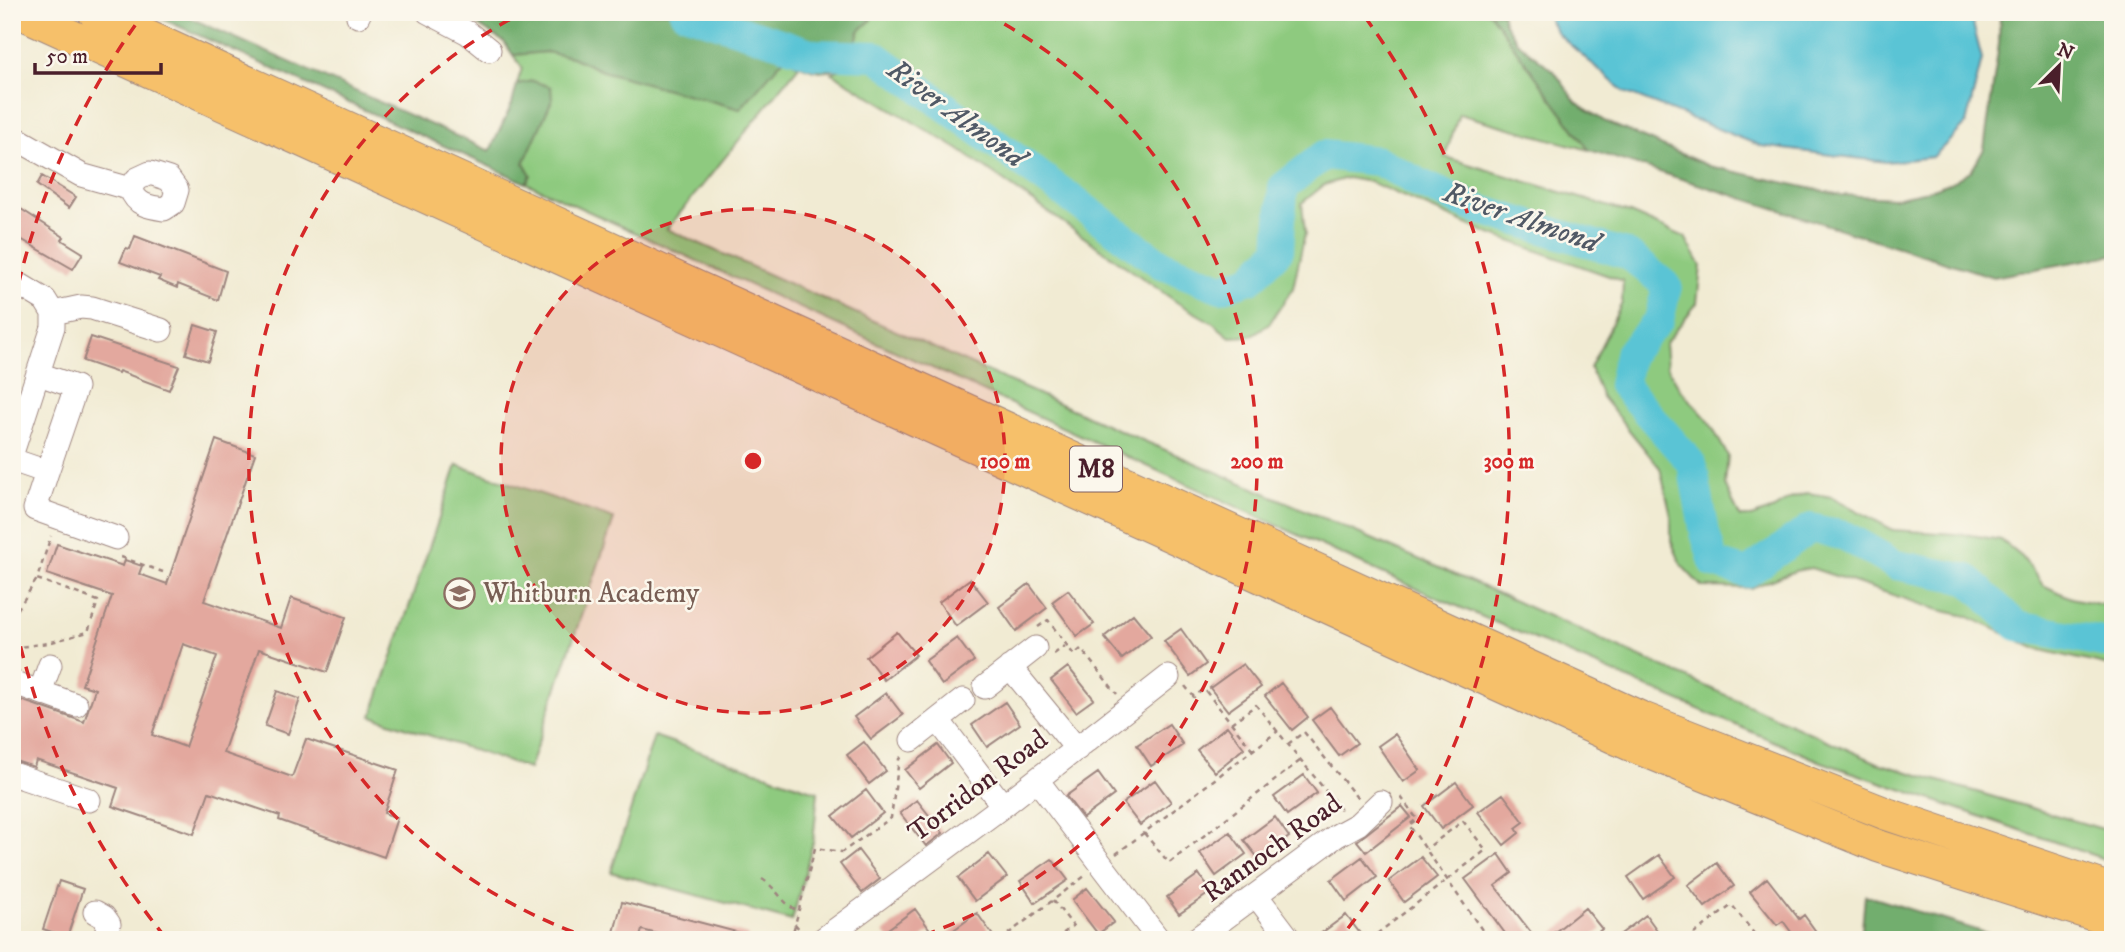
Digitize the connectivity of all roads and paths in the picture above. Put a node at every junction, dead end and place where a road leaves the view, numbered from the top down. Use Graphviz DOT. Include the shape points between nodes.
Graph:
graph roads {
  1 [pos="19,12"];
  2 [pos="94,12"];
  3 [pos="428,12"];
  4 [pos="489,50"];
  5 [pos="12,136"];
  6 [pos="131,189"];
  7 [pos="12,280"];
  8 [pos="53,313"];
  9 [pos="161,330"];
  10 [pos="39,374"];
  11 [pos="12,453"];
  12 [pos="12,460"];
  13 [pos="47,472"];
  14 [pos="52,533"];
  15 [pos="116,538"];
  16 [pos="37,579"];
  17 [pos="12,618"];
  18 [pos="12,648"];
  19 [pos="1035,648"];
  20 [pos="50,665"];
  21 [pos="1010,667"];
  22 [pos="1168,677"];
  23 [pos="12,682"];
  24 [pos="985,687"];
  25 [pos="40,692"];
  26 [pos="963,700"];
  27 [pos="76,705"];
  28 [pos="938,720"];
  29 [pos="1231,723"];
  30 [pos="1278,731"];
  31 [pos="912,740"];
  32 [pos="1288,744"];
  33 [pos="1077,749"];
  34 [pos="1253,750"];
  35 [pos="1301,760"];
  36 [pos="12,774"];
  37 [pos="1037,780"];
  38 [pos="89,800"];
  39 [pos="1003,807"];
  40 [pos="1368,814"];
  41 [pos="1144,833"];
  42 [pos="1426,849"];
  43 [pos="1102,865"];
  44 [pos="762,879"];
  45 [pos="1447,880"];
  46 [pos="2113,890"];
  47 [pos="1256,895"];
  48 [pos="1053,899"];
  49 [pos="799,911"];
  50 [pos="95,912"];
  51 [pos="2113,921"];
  52 [pos="795,924"];
  53 [pos="104,940"];
  54 [pos="807,940"];
  55 [pos="822,940"];
  56 [pos="1000,940"];
  57 [pos="1054,940"];
  58 [pos="1159,940"];
  59 [pos="1195,940"];
  60 [pos="1290,940"];
  61 [pos="1368,940"];
  62 [pos="1489,940"];
  63 [pos="1686,940"];
  64 [pos="1759,940"];
  1 -- 51 [label="highway, M8" via="1633,746 1878,846"];
  2 -- 46 [label="highway, M8" via="1642,718 1887,814"];
  3 -- 4 [label="street"];
  5 -- 6 [label="street" via="80,175"];
  7 -- 8 [label="street" via="45,300"];
  8 -- 9 [label="street" via="81,307 129,311"];
  8 -- 10 [label="street"];
  10 -- 11 [label="street"];
  10 -- 13 [label="street" via="76,387"];
  12 -- 13 [label="street"];
  13 -- 15 [label="street" via="34,509"];
  14 -- 16 [label="path"];
  16 -- 17 [label="path"];
  16 -- 18 [label="path" via="99,601 88,632"];
  19 -- 21 [label="street"];
  20 -- 25 [label="street"];
  21 -- 24 [label="street"];
  21 -- 33 [label="street"];
  22 -- 29 [label="path" via="1180,681 1194,697 1204,689"];
  22 -- 33 [label="street, Torridon Road"];
  23 -- 25 [label="street"];
  25 -- 27 [label="street"];
  26 -- 28 [label="street"];
  28 -- 31 [label="street"];
  28 -- 39 [label="street"];
  29 -- 30 [label="path" via="1256,705"];
  29 -- 34 [label="path"];
  30 -- 32 [label="path"];
  30 -- 34 [label="path"];
  32 -- 35 [label="path"];
  32 -- 40 [label="path" via="1304,733"];
  33 -- 37 [label="street, Torridon Road"];
  34 -- 41 [label="path"];
  35 -- 40 [label="path"];
  35 -- 41 [label="path" via="1169,863"];
  36 -- 38 [label="street"];
  37 -- 39 [label="street, Torridon Road"];
  37 -- 43 [label="street"];
  39 -- 55 [label="street, Torridon Road"];
  40 -- 42 [label="path" via="1401,797 1417,819 1409,825"];
  40 -- 47 [label="street, Rannoch Road"];
  41 -- 43 [label="path"];
  42 -- 45 [label="path"];
  42 -- 45 [label="path" via="1463,821 1486,850"];
  43 -- 48 [label="path"];
  43 -- 58 [label="street"];
  44 -- 49 [label="path"];
  45 -- 61 [label="path"];
  45 -- 62 [label="path"];
  47 -- 59 [label="street, Rannoch Road"];
  47 -- 60 [label="street"];
  48 -- 56 [label="path"];
  48 -- 57 [label="path" via="1073,926"];
  50 -- 53 [label="street" via="109,923"];
  52 -- 54 [label="path"];
  63 -- 64 [label="path" via="1732,905"];
}
